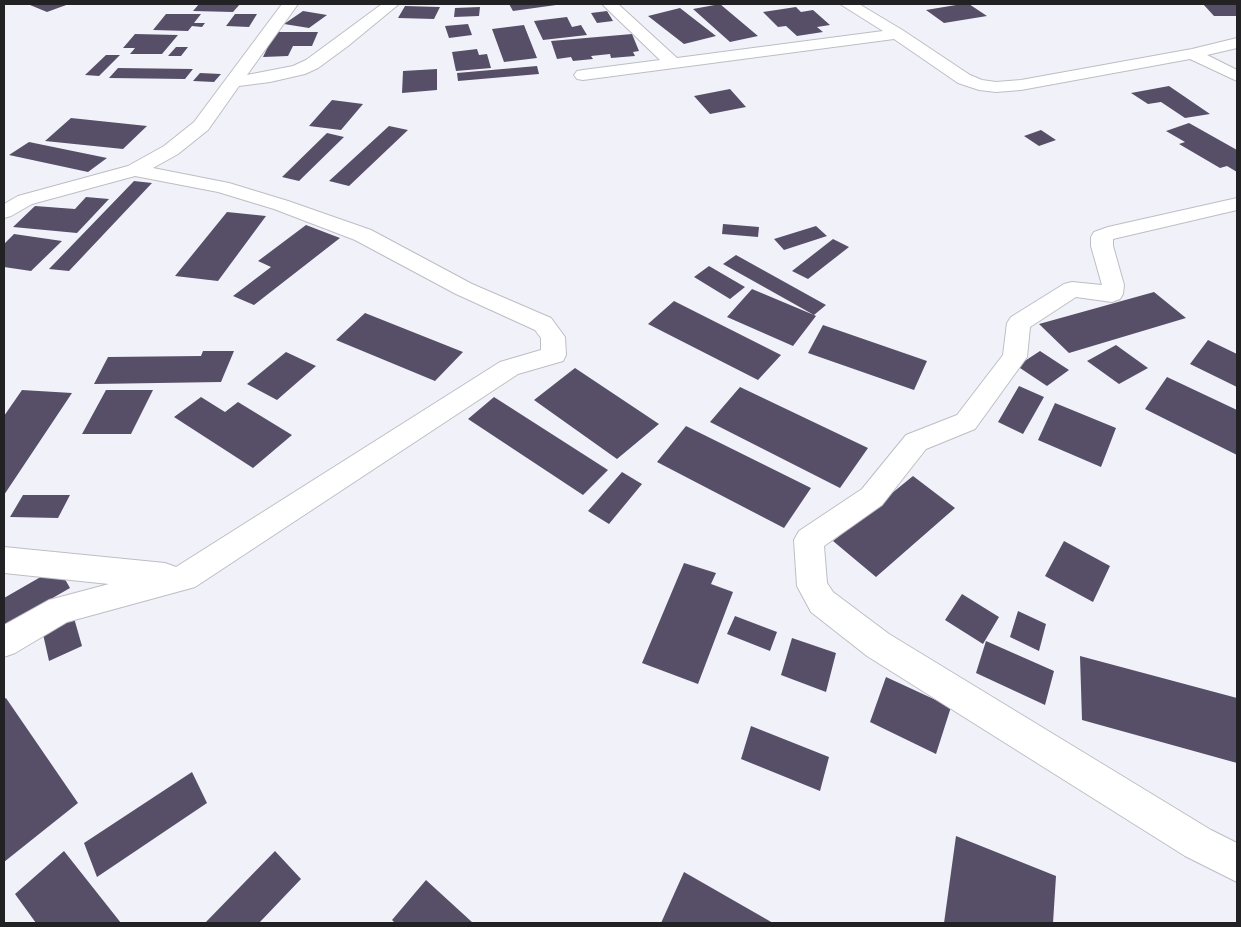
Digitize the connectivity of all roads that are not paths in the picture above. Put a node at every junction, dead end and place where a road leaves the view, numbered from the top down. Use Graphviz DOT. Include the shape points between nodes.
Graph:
graph roads {
  1 [pos="290,4"];
  2 [pos="391,4"];
  3 [pos="610,4"];
  4 [pos="848,4"];
  5 [pos="898,34"];
  6 [pos="1237,43"];
  7 [pos="1192,54"];
  8 [pos="673,64"];
  9 [pos="583,75"];
  10 [pos="1237,76"];
  11 [pos="232,82"];
  12 [pos="135,170"];
  13 [pos="1237,204"];
  14 [pos="4,212"];
  15 [pos="4,560"];
  16 [pos="184,578"];
  17 [pos="4,642"];
  18 [pos="1237,863"];
  1 -- 11 [label="street"];
  2 -- 11 [label="street" via="312,64 270,77"];
  3 -- 8 [label="street"];
  4 -- 5 [label="street"];
  5 -- 7 [label="street" via="964,79 996,87"];
  5 -- 8 [label="street"];
  6 -- 7 [label="street"];
  7 -- 10 [label="street"];
  8 -- 9 [label="street"];
  11 -- 12 [label="street" via="201,126 172,150"];
  12 -- 14 [label="street" via="25,200"];
  12 -- 16 [label="street" via="222,187 281,204 363,235 464,289 543,324 553,337 554,355 509,368"];
  13 -- 18 [label="street" via="1102,237 1113,285 1112,294 1072,289 1019,323 1015,357 966,422 916,442 872,497 809,540 812,586 822,602 878,645 1198,843"];
  15 -- 16 [label="street"];
  16 -- 17 [label="street" via="60,610"];
}
